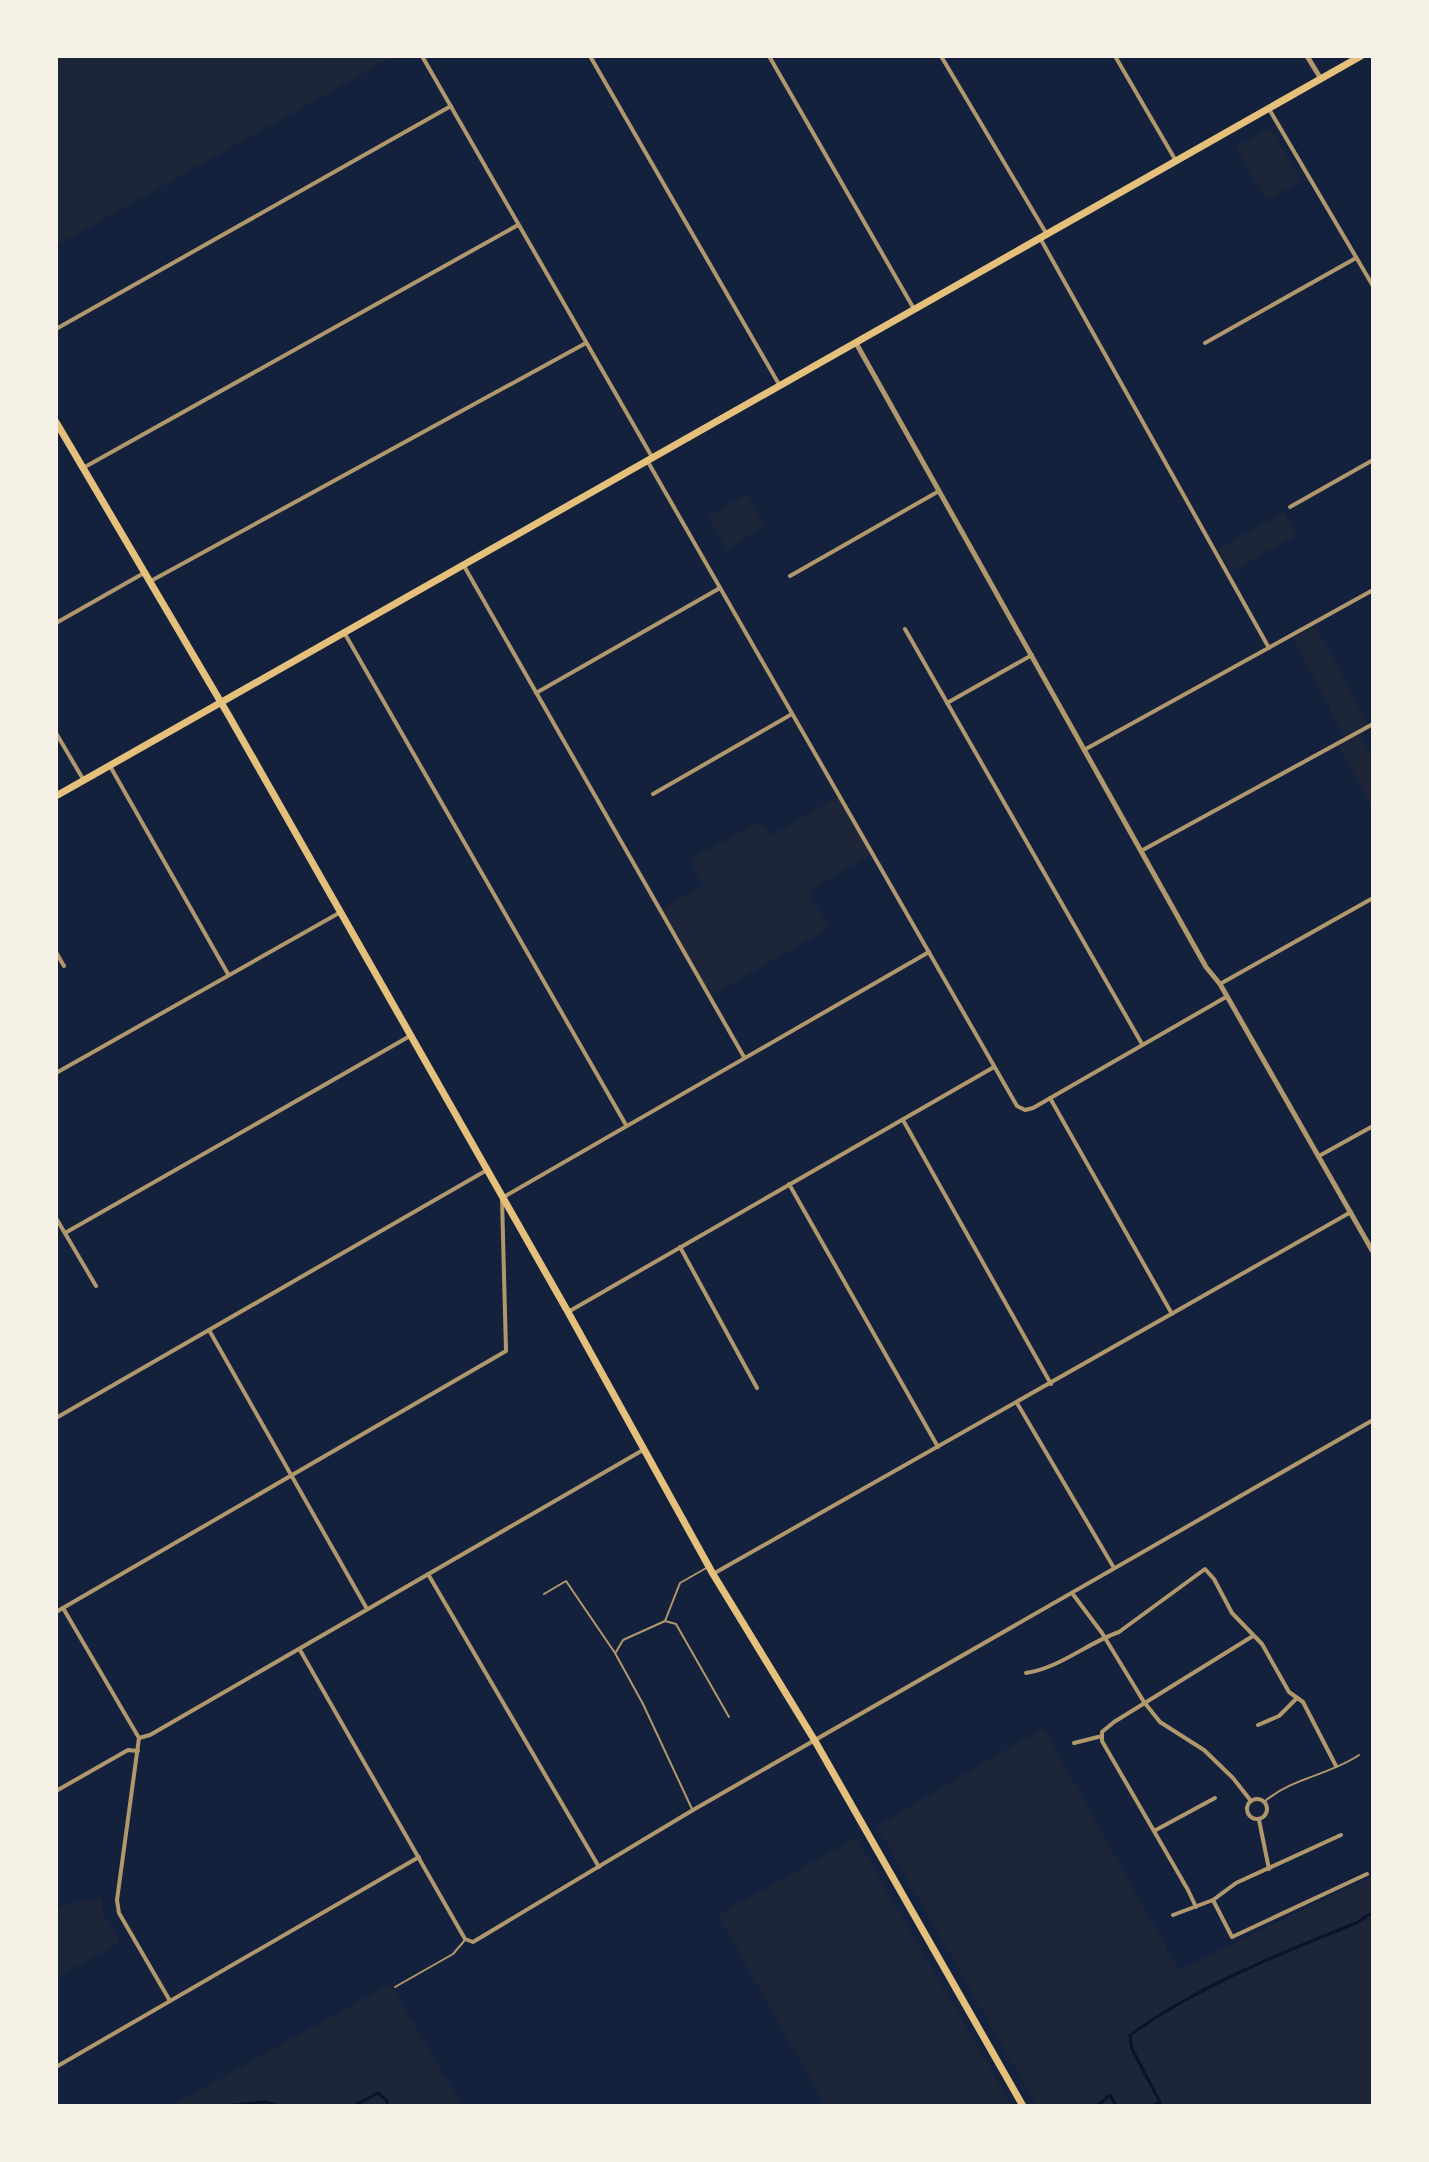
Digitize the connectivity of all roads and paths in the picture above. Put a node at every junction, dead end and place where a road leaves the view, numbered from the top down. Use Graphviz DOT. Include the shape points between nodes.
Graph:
graph roads {
  1 [pos="422,56"];
  2 [pos="590,56"];
  3 [pos="769,56"];
  4 [pos="941,56"];
  5 [pos="1115,56"];
  6 [pos="1307,56"];
  7 [pos="1361,56"];
  8 [pos="1321,79"];
  9 [pos="451,106"];
  10 [pos="1268,108"];
  11 [pos="1176,161"];
  12 [pos="518,225"];
  13 [pos="1043,236"];
  14 [pos="1356,258"];
  15 [pos="1373,286"];
  16 [pos="914,309"];
  17 [pos="56,329"];
  18 [pos="586,343"];
  19 [pos="856,343"];
  20 [pos="1205,343"];
  21 [pos="780,386"];
  22 [pos="56,422"];
  23 [pos="650,460"];
  24 [pos="1373,460"];
  25 [pos="83,468"];
  26 [pos="939,491"];
  27 [pos="1290,507"];
  28 [pos="464,565"];
  29 [pos="144,573"];
  30 [pos="790,576"];
  31 [pos="149,582"];
  32 [pos="720,588"];
  33 [pos="1373,590"];
  34 [pos="56,623"];
  35 [pos="905,629"];
  36 [pos="345,632"];
  37 [pos="1269,648"];
  38 [pos="1032,655"];
  39 [pos="536,693"];
  40 [pos="221,703"];
  41 [pos="947,703"];
  42 [pos="792,714"];
  43 [pos="1373,724"];
  44 [pos="56,733"];
  45 [pos="1084,750"];
  46 [pos="110,766"];
  47 [pos="83,781"];
  48 [pos="653,794"];
  49 [pos="56,796"];
  50 [pos="1141,851"];
  51 [pos="1373,898"];
  52 [pos="340,912"];
  53 [pos="56,952"];
  54 [pos="929,952"];
  55 [pos="64,966"];
  56 [pos="228,974"];
  57 [pos="1220,984"];
  58 [pos="1226,997"];
  59 [pos="410,1036"];
  60 [pos="1142,1044"];
  61 [pos="744,1057"];
  62 [pos="994,1067"];
  63 [pos="56,1073"];
  64 [pos="1050,1098"];
  65 [pos="903,1120"];
  66 [pos="626,1125"];
  67 [pos="1373,1126"];
  68 [pos="1319,1156"];
  69 [pos="487,1170"];
  70 [pos="789,1184"];
  71 [pos="502,1198"];
  72 [pos="1351,1212"];
  73 [pos="56,1218"];
  74 [pos="65,1233"];
  75 [pos="679,1246"];
  76 [pos="1373,1252"];
  77 [pos="96,1286"];
  78 [pos="568,1312"];
  79 [pos="1172,1314"];
  80 [pos="209,1330"];
  81 [pos="1051,1384"];
  82 [pos="757,1388"];
  83 [pos="1017,1403"];
  84 [pos="56,1418"];
  85 [pos="1373,1420"];
  86 [pos="938,1447"];
  87 [pos="645,1449"];
  88 [pos="291,1476"];
  89 [pos="1114,1568"];
  90 [pos="711,1570"];
  91 [pos="428,1574"];
  92 [pos="1072,1593"];
  93 [pos="544,1594"];
  94 [pos="63,1608"];
  95 [pos="367,1609"];
  96 [pos="56,1612"];
  97 [pos="665,1621"];
  98 [pos="1253,1636"];
  99 [pos="1105,1637"];
  100 [pos="300,1650"];
  101 [pos="615,1653"];
  102 [pos="1026,1673"];
  103 [pos="1297,1698"];
  104 [pos="1146,1704"];
  105 [pos="729,1717"];
  106 [pos="1258,1725"];
  107 [pos="1102,1736"];
  108 [pos="139,1738"];
  109 [pos="815,1741"];
  110 [pos="1074,1743"];
  111 [pos="138,1751"];
  112 [pos="1359,1755"];
  113 [pos="1336,1766"];
  114 [pos="56,1791"];
  115 [pos="1215,1798"];
  116 [pos="1251,1801"];
  117 [pos="1264,1802"];
  118 [pos="693,1810"];
  119 [pos="1259,1820"];
  120 [pos="1154,1831"];
  121 [pos="1341,1835"];
  122 [pos="419,1857"];
  123 [pos="599,1867"];
  124 [pos="1269,1869"];
  125 [pos="1367,1874"];
  126 [pos="1213,1900"];
  127 [pos="1196,1907"];
  128 [pos="1173,1915"];
  129 [pos="465,1939"];
  130 [pos="395,1987"];
  131 [pos="170,2001"];
  132 [pos="56,2067"];
  133 [pos="1023,2106"];
  1 -- 9 [label="street"];
  2 -- 21 [label="street"];
  3 -- 16 [label="street"];
  4 -- 13 [label="street"];
  5 -- 11 [label="street"];
  6 -- 8 [label="street"];
  7 -- 8 [label="main road"];
  8 -- 10 [label="main road"];
  9 -- 12 [label="street"];
  9 -- 17 [label="street"];
  10 -- 11 [label="main road"];
  10 -- 14 [label="street"];
  11 -- 13 [label="main road"];
  12 -- 18 [label="street"];
  12 -- 25 [label="street"];
  13 -- 16 [label="main road"];
  13 -- 37 [label="street"];
  14 -- 15 [label="street"];
  14 -- 20 [label="street"];
  16 -- 19 [label="main road"];
  18 -- 23 [label="street"];
  18 -- 31 [label="street"];
  19 -- 21 [label="main road"];
  19 -- 26 [label="street"];
  21 -- 23 [label="main road"];
  22 -- 25 [label="main road"];
  23 -- 28 [label="main road"];
  23 -- 32 [label="street"];
  24 -- 27 [label="street"];
  25 -- 29 [label="main road"];
  26 -- 30 [label="street"];
  26 -- 38 [label="street"];
  28 -- 36 [label="main road"];
  28 -- 39 [label="street"];
  29 -- 31 [label="main road"];
  29 -- 34 [label="street"];
  31 -- 40 [label="main road"];
  32 -- 39 [label="street"];
  32 -- 42 [label="street"];
  33 -- 37 [label="street"];
  35 -- 41 [label="street"];
  36 -- 40 [label="main road"];
  36 -- 66 [label="street"];
  37 -- 45 [label="street"];
  38 -- 41 [label="street"];
  38 -- 45 [label="street"];
  39 -- 61 [label="street"];
  40 -- 46 [label="main road"];
  40 -- 52 [label="main road"];
  41 -- 60 [label="street"];
  42 -- 48 [label="street"];
  42 -- 54 [label="street"];
  43 -- 50 [label="street"];
  44 -- 47 [label="street"];
  45 -- 50 [label="street"];
  46 -- 47 [label="main road"];
  46 -- 56 [label="street"];
  47 -- 49 [label="main road"];
  50 -- 57 [label="street"];
  51 -- 57 [label="street"];
  52 -- 56 [label="street"];
  52 -- 59 [label="main road"];
  53 -- 55 [label="street"];
  54 -- 61 [label="street"];
  54 -- 62 [label="street"];
  56 -- 63 [label="street"];
  57 -- 58 [label="street"];
  58 -- 60 [label="street"];
  58 -- 68 [label="street"];
  59 -- 69 [label="main road"];
  59 -- 74 [label="street"];
  60 -- 64 [label="street"];
  61 -- 66 [label="street"];
  62 -- 64 [label="street" via="1017,1106 1025,1110"];
  62 -- 65 [label="street"];
  64 -- 79 [label="street"];
  65 -- 70 [label="street"];
  65 -- 81 [label="street"];
  66 -- 71 [label="street"];
  67 -- 68 [label="street"];
  68 -- 72 [label="street"];
  69 -- 71 [label="main road"];
  69 -- 80 [label="street"];
  70 -- 75 [label="street"];
  70 -- 86 [label="street"];
  71 -- 78 [label="main road"];
  71 -- 88 [label="street" via="506,1351"];
  72 -- 76 [label="street"];
  72 -- 79 [label="street"];
  73 -- 74 [label="street"];
  74 -- 77 [label="street"];
  75 -- 78 [label="street"];
  75 -- 82 [label="street"];
  78 -- 87 [label="main road"];
  79 -- 81 [label="street"];
  80 -- 84 [label="street"];
  80 -- 88 [label="street"];
  81 -- 83 [label="street"];
  83 -- 86 [label="street"];
  83 -- 89 [label="street"];
  85 -- 89 [label="street"];
  86 -- 90 [label="street"];
  87 -- 90 [label="main road"];
  87 -- 91 [label="street"];
  88 -- 94 [label="street"];
  88 -- 95 [label="street"];
  89 -- 92 [label="street"];
  90 -- 97 [label="lane" via="680,1583"];
  90 -- 109 [label="main road"];
  91 -- 95 [label="street"];
  91 -- 123 [label="street"];
  92 -- 99 [label="street"];
  92 -- 109 [label="street"];
  93 -- 101 [label="lane" via="566,1581"];
  94 -- 96 [label="street"];
  94 -- 108 [label="street"];
  95 -- 100 [label="street"];
  97 -- 101 [label="lane" via="623,1640"];
  97 -- 105 [label="lane" via="676,1624"];
  98 -- 99 [label="street" via="1205,1569"];
  98 -- 103 [label="street"];
  98 -- 104 [label="street"];
  99 -- 102 [label="street" via="1041,1671"];
  99 -- 104 [label="street"];
  100 -- 108 [label="street"];
  100 -- 122 [label="street"];
  101 -- 118 [label="lane"];
  103 -- 106 [label="street" via="1279,1716"];
  103 -- 113 [label="street"];
  104 -- 107 [label="street" via="1114,1722"];
  104 -- 116 [label="street" via="1160,1722 1204,1750"];
  107 -- 110 [label="street"];
  107 -- 120 [label="street"];
  108 -- 111 [label="street"];
  109 -- 118 [label="street"];
  109 -- 133 [label="main road"];
  111 -- 114 [label="street" via="128,1750"];
  111 -- 131 [label="street" via="117,1900 119,1913"];
  112 -- 113 [label="lane"];
  113 -- 117 [label="lane"];
  115 -- 120 [label="street"];
  116 -- 117 [label="street"];
  116 -- 119 [label="street" via="1247,1812"];
  117 -- 119 [label="street" via="1267,1812"];
  118 -- 123 [label="street"];
  119 -- 124 [label="street"];
  120 -- 127 [label="street"];
  121 -- 124 [label="street"];
  122 -- 129 [label="street"];
  122 -- 131 [label="street"];
  123 -- 129 [label="street" via="473,1942"];
  124 -- 126 [label="street"];
  125 -- 126 [label="street" via="1232,1937"];
  126 -- 127 [label="street"];
  127 -- 128 [label="street"];
  129 -- 130 [label="lane" via="453,1954"];
  131 -- 132 [label="street"];
}
